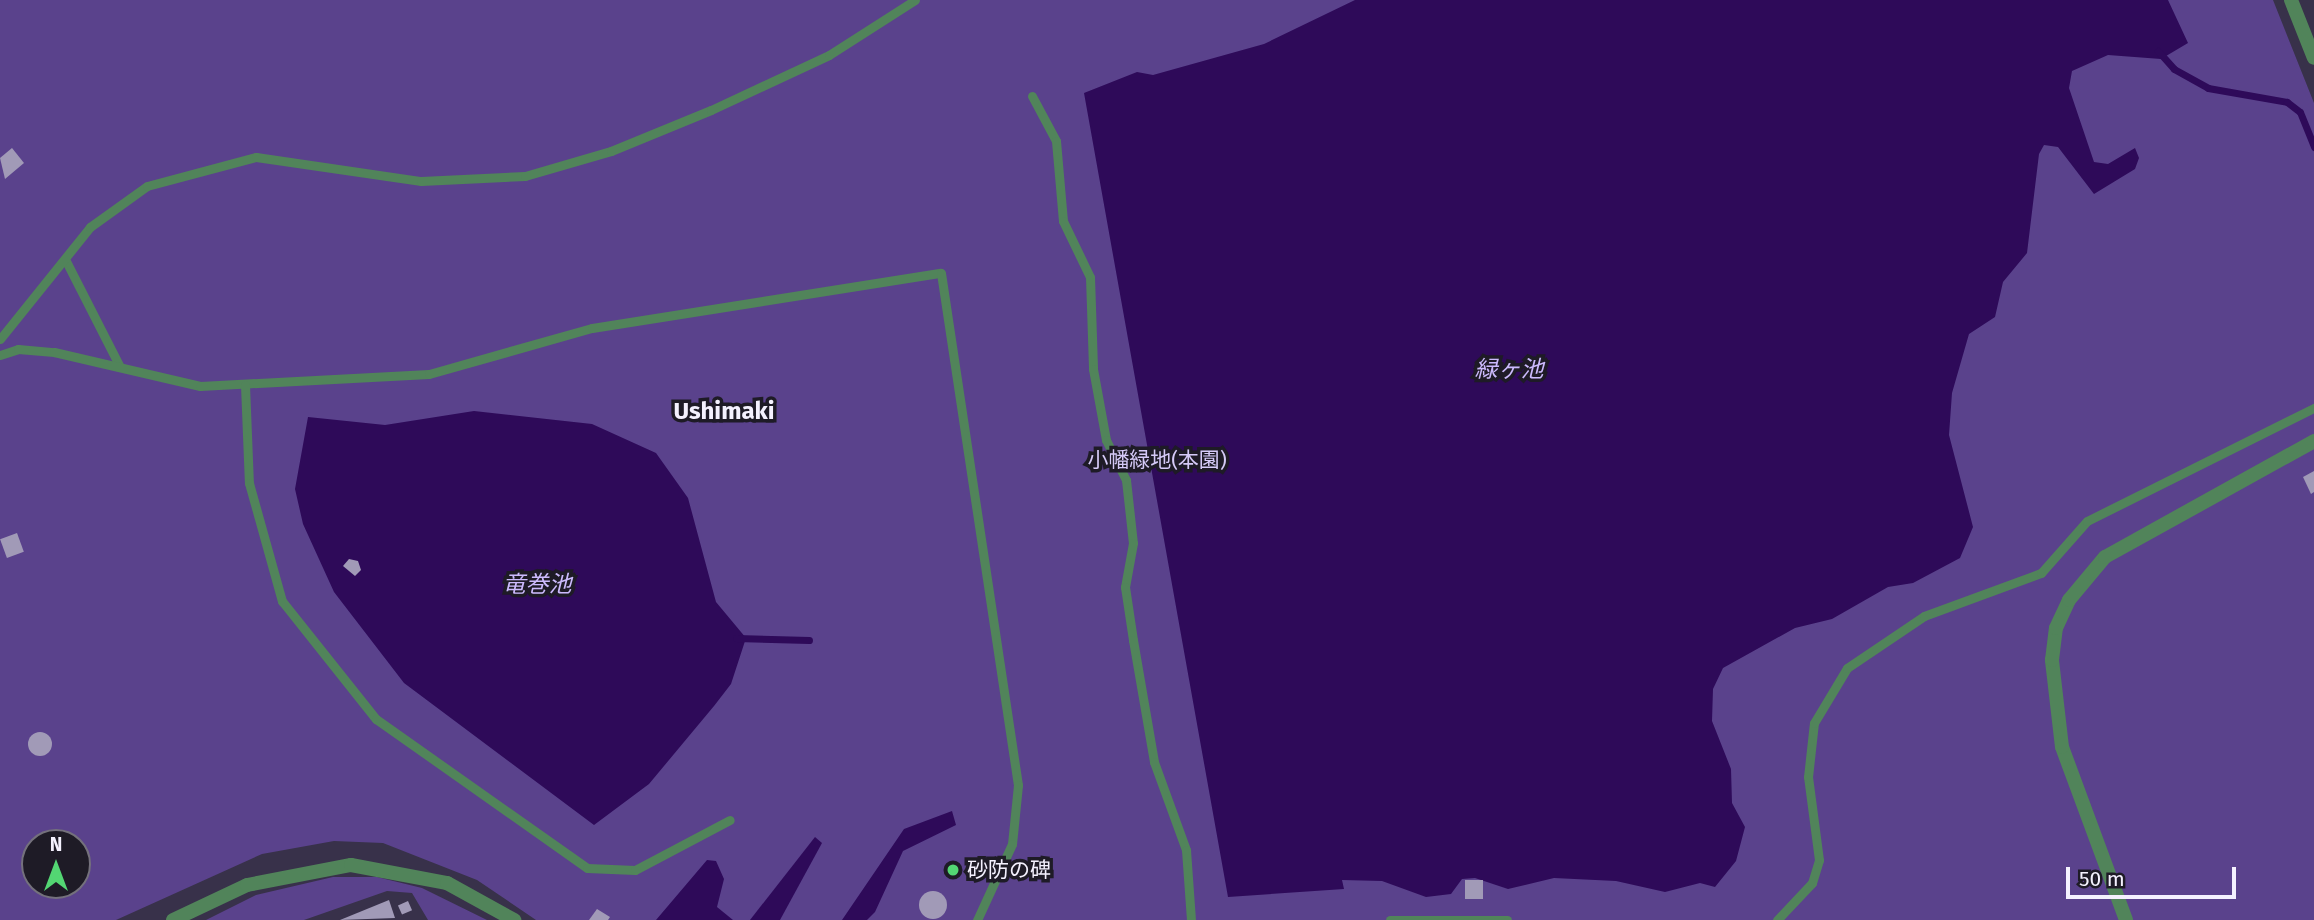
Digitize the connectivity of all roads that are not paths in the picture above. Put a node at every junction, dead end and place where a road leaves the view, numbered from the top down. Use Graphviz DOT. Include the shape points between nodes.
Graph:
graph roads {
  1 [pos="915,0"];
  2 [pos="2291,0"];
  3 [pos="2314,58"];
  4 [pos="1032,96"];
  5 [pos="66,261"];
  6 [pos="0,339"];
  7 [pos="0,355"];
  8 [pos="119,365"];
  9 [pos="245,384"];
  10 [pos="2314,408"];
  11 [pos="2314,441"];
  12 [pos="730,820"];
  13 [pos="173,920"];
  14 [pos="514,920"];
  15 [pos="977,920"];
  16 [pos="1191,920"];
  17 [pos="1390,920"];
  18 [pos="1507,920"];
  19 [pos="1777,920"];
  20 [pos="2126,920"];
  1 -- 5 [label="lane" via="829,55 611,151 524,176 421,181 256,157 147,186 90,227"];
  2 -- 3 [label="street"];
  4 -- 16 [label="lane" via="1056,141 1063,221 1090,277 1093,369 1106,440 1126,480 1133,543 1125,587 1133,640 1154,762 1186,850"];
  5 -- 6 [label="lane"];
  5 -- 8 [label="lane"];
  7 -- 8 [label="lane" via="18,349"];
  8 -- 9 [label="lane" via="200,386"];
  9 -- 12 [label="lane" via="249,483 282,601 376,719 587,867 635,870"];
  9 -- 15 [label="lane" via="429,374 592,328 941,272 1011,739 1018,817"];
  10 -- 19 [label="lane" via="2087,521 2041,573 1924,616 1847,668 1823,699 1812,732 1808,777 1819,860 1812,883"];
  11 -- 20 [label="street" via="2105,557 2069,600 2056,628 2052,660 2062,747"];
  13 -- 14 [label="street" via="247,885 351,865 447,883"];
  17 -- 18 [label="lane"];
}
